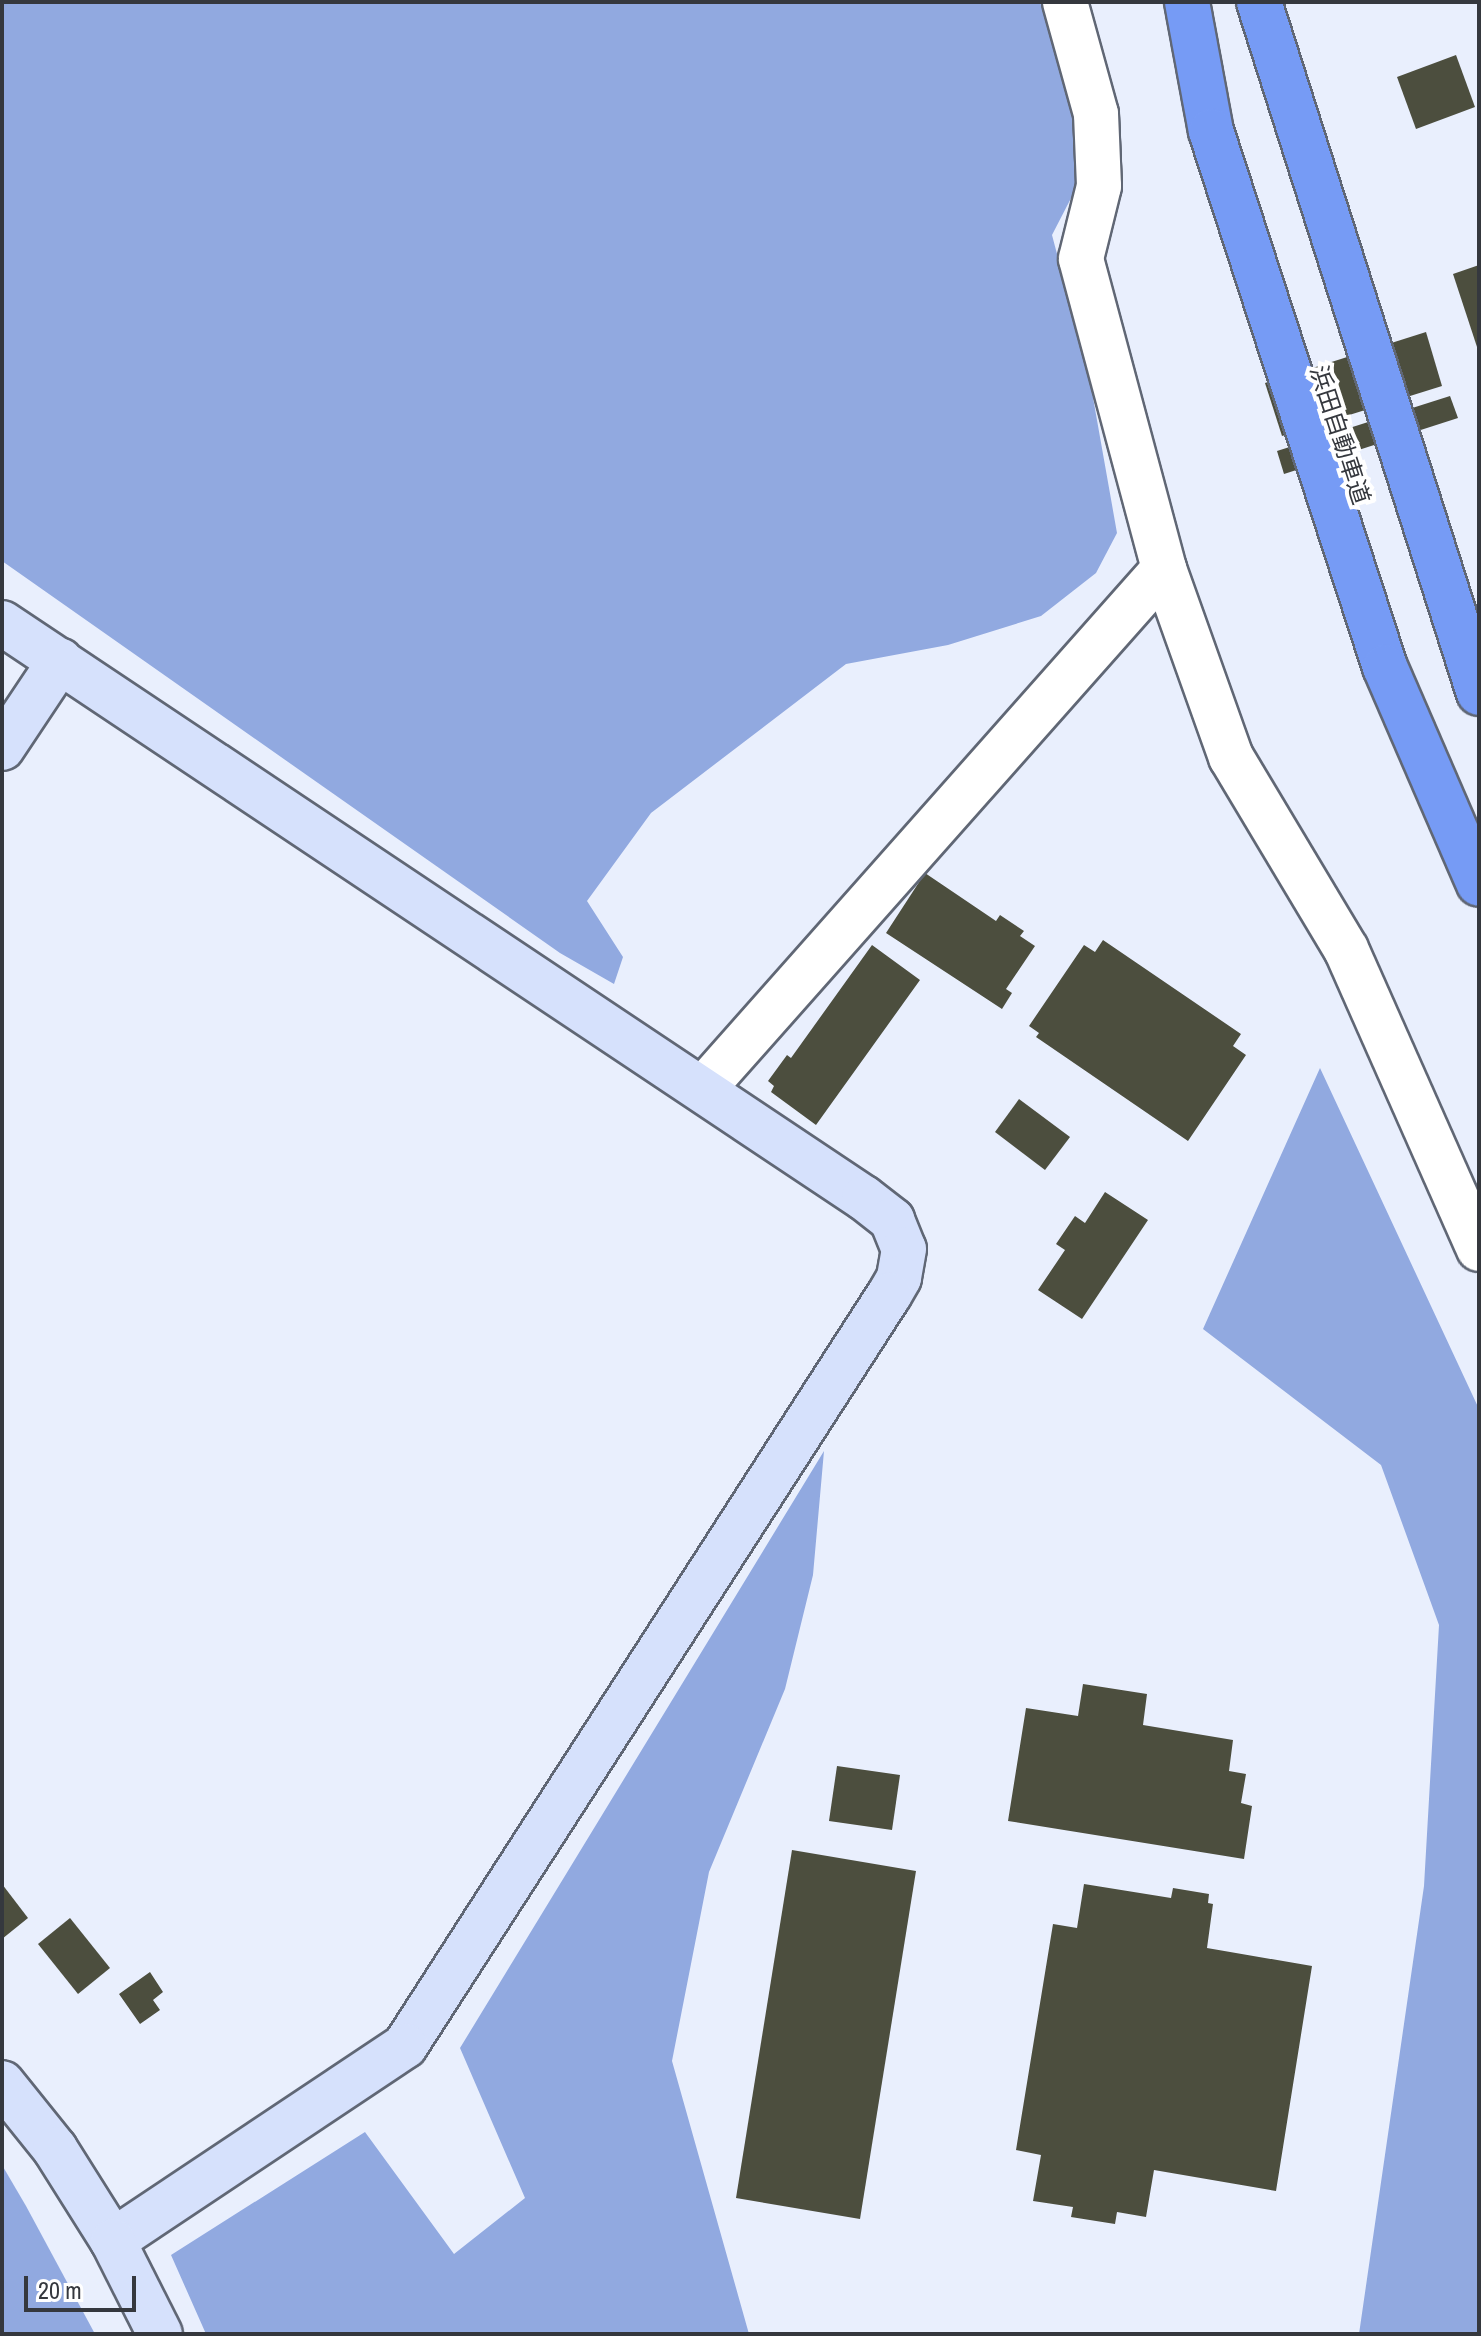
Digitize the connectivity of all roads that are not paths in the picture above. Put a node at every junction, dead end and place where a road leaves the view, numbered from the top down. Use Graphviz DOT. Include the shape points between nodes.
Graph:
graph roads {
  1 [pos="1065,2"];
  2 [pos="1187,2"];
  3 [pos="1199,2"];
  4 [pos="1259,2"];
  5 [pos="1275,2"];
  6 [pos="1164,569"];
  7 [pos="1479,593"];
  8 [pos="2,623"];
  9 [pos="60,661"];
  10 [pos="1479,693"];
  11 [pos="2,748"];
  12 [pos="1479,868"];
  13 [pos="1479,884"];
  14 [pos="703,1089"];
  15 [pos="1479,1249"];
  16 [pos="2,2083"];
  17 [pos="113,2241"];
  18 [pos="160,2334"];
  1 -- 6 [label="street" via="1096,114 1099,186 1081,259"];
  2 -- 13 [label="highway" via="1211,131 1385,667"];
  3 -- 12 [label="highway, 浜田自動車道"];
  4 -- 10 [label="highway"];
  5 -- 7 [label="highway" via="1320,97"];
  6 -- 14 [label="street"];
  6 -- 15 [label="street" via="1231,757 1346,949"];
  8 -- 9 [label="street"];
  9 -- 11 [label="street"];
  9 -- 14 [label="street"];
  14 -- 17 [label="street" via="892,1220 904,1249 899,1278 405,2046"];
  16 -- 17 [label="street" via="55,2149"];
  17 -- 18 [label="street"];
}
